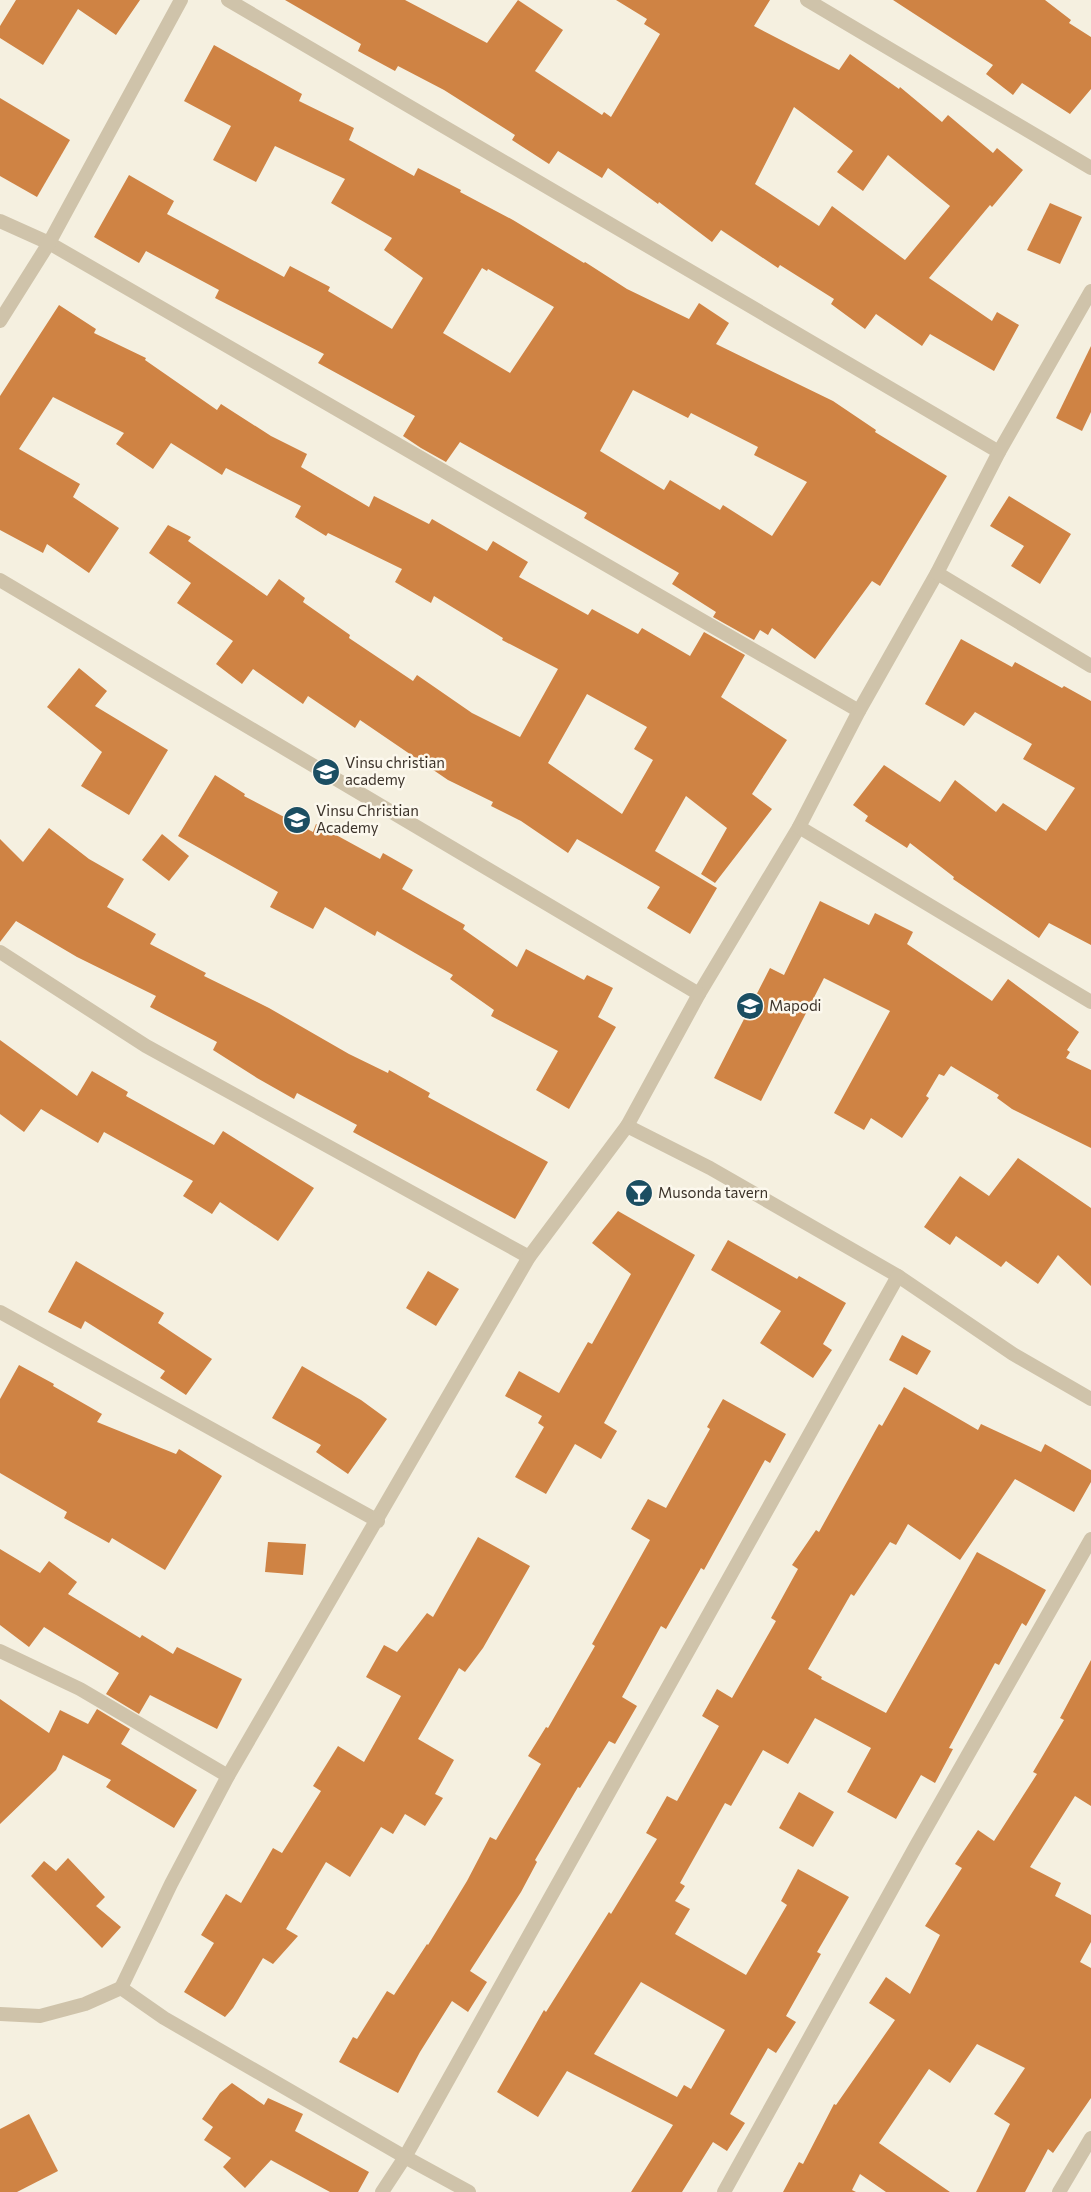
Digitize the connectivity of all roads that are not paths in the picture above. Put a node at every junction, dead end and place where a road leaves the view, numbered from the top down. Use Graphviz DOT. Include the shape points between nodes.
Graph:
graph roads {
  1 [pos="181,0"];
  2 [pos="228,0"];
  3 [pos="807,0"];
  4 [pos="1091,168"];
  5 [pos="0,221"];
  6 [pos="49,243"];
  7 [pos="1091,291"];
  8 [pos="1086,309"];
  9 [pos="0,320"];
  10 [pos="999,452"];
  11 [pos="937,573"];
  12 [pos="0,580"];
  13 [pos="1091,666"];
  14 [pos="859,711"];
  15 [pos="799,827"];
  16 [pos="0,952"];
  17 [pos="699,994"];
  18 [pos="1091,1002"];
  19 [pos="627,1126"];
  20 [pos="529,1257"];
  21 [pos="898,1276"];
  22 [pos="0,1312"];
  23 [pos="1091,1399"];
  24 [pos="378,1521"];
  25 [pos="1091,1538"];
  26 [pos="0,1651"];
  27 [pos="228,1776"];
  28 [pos="121,1988"];
  29 [pos="0,2014"];
  30 [pos="1091,2138"];
  31 [pos="405,2157"];
  32 [pos="382,2192"];
  33 [pos="469,2192"];
  34 [pos="724,2192"];
  35 [pos="1059,2192"];
  1 -- 6 [label="street"];
  2 -- 10 [label="street"];
  3 -- 4 [label="street"];
  5 -- 6 [label="street"];
  6 -- 9 [label="street"];
  6 -- 14 [label="street"];
  7 -- 8 [label="street"];
  8 -- 10 [label="street"];
  10 -- 11 [label="street"];
  11 -- 13 [label="street"];
  11 -- 14 [label="street"];
  12 -- 17 [label="street"];
  14 -- 15 [label="street"];
  15 -- 17 [label="street"];
  15 -- 18 [label="street"];
  16 -- 20 [label="street" via="146,1046"];
  17 -- 19 [label="street"];
  19 -- 20 [label="street"];
  19 -- 21 [label="street" via="710,1168"];
  20 -- 24 [label="street"];
  21 -- 23 [label="street" via="1013,1354"];
  21 -- 31 [label="street"];
  22 -- 24 [label="street"];
  24 -- 27 [label="street"];
  25 -- 34 [label="street"];
  26 -- 27 [label="street" via="80,1689"];
  27 -- 28 [label="street"];
  28 -- 29 [label="street" via="85,2004 40,2016"];
  28 -- 31 [label="street" via="164,2018"];
  30 -- 35 [label="street"];
  31 -- 32 [label="street"];
  31 -- 33 [label="street"];
}
